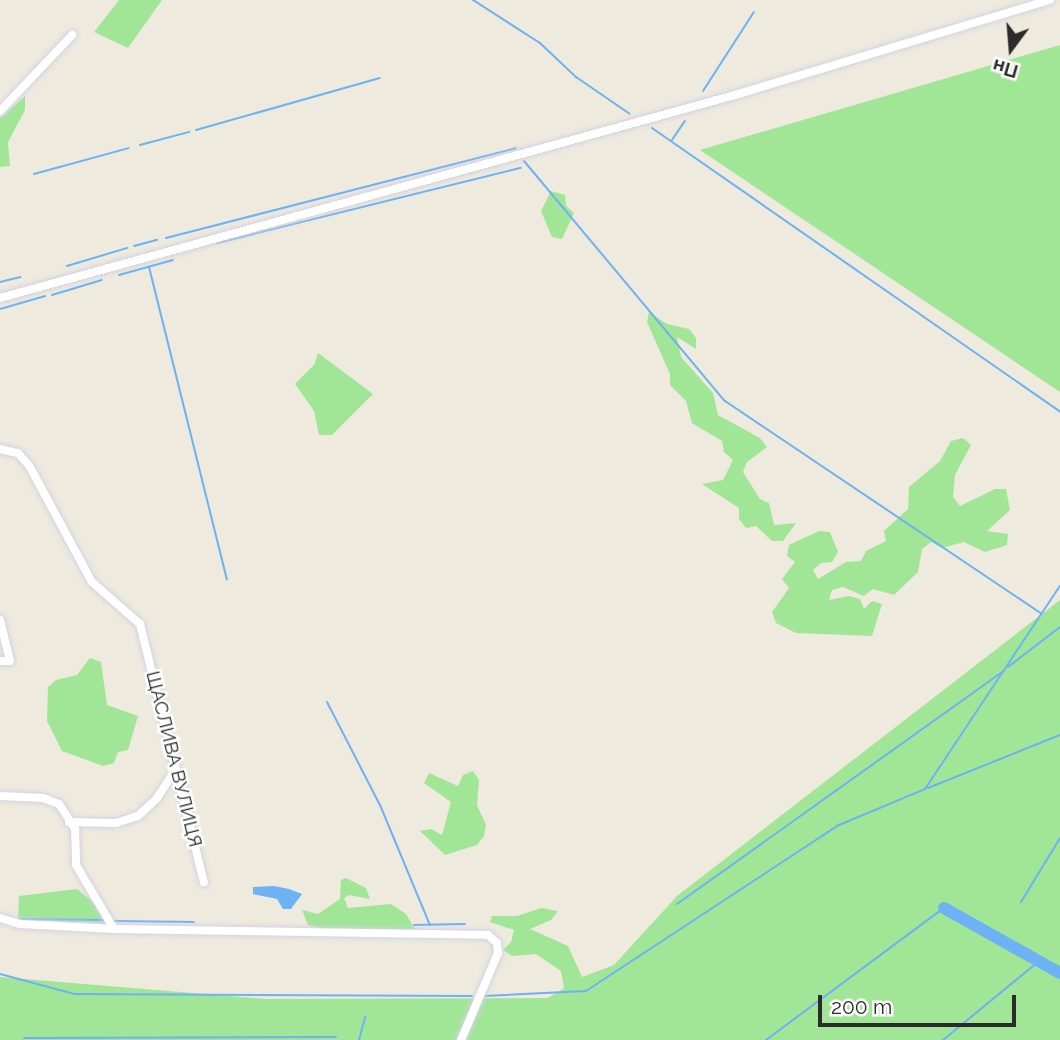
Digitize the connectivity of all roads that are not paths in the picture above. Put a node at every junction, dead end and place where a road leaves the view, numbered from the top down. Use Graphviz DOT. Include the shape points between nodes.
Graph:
graph roads {
  1 [pos="1051,0"];
  2 [pos="72,35"];
  3 [pos="0,111"];
  4 [pos="0,298"];
  5 [pos="0,449"];
  6 [pos="0,620"];
  7 [pos="0,662"];
  8 [pos="176,767"];
  9 [pos="0,796"];
  10 [pos="69,822"];
  11 [pos="204,882"];
  12 [pos="0,918"];
  13 [pos="114,929"];
  14 [pos="461,1040"];
  1 -- 4 [label="street" via="736,95"];
  2 -- 3 [label="street"];
  5 -- 8 [label="street, ЩАСЛИВА ВУЛИЦЯ" via="18,453 30,467 92,582 140,624"];
  6 -- 7 [label="street" via="10,661"];
  8 -- 10 [label="street" via="157,798 138,816 116,823"];
  8 -- 11 [label="street, ЩАСЛИВА ВУЛИЦЯ"];
  9 -- 10 [label="street" via="52,799"];
  10 -- 13 [label="street" via="77,844 76,865"];
  12 -- 13 [label="street" via="20,924"];
  13 -- 14 [label="street" via="488,935 498,953"];
}
